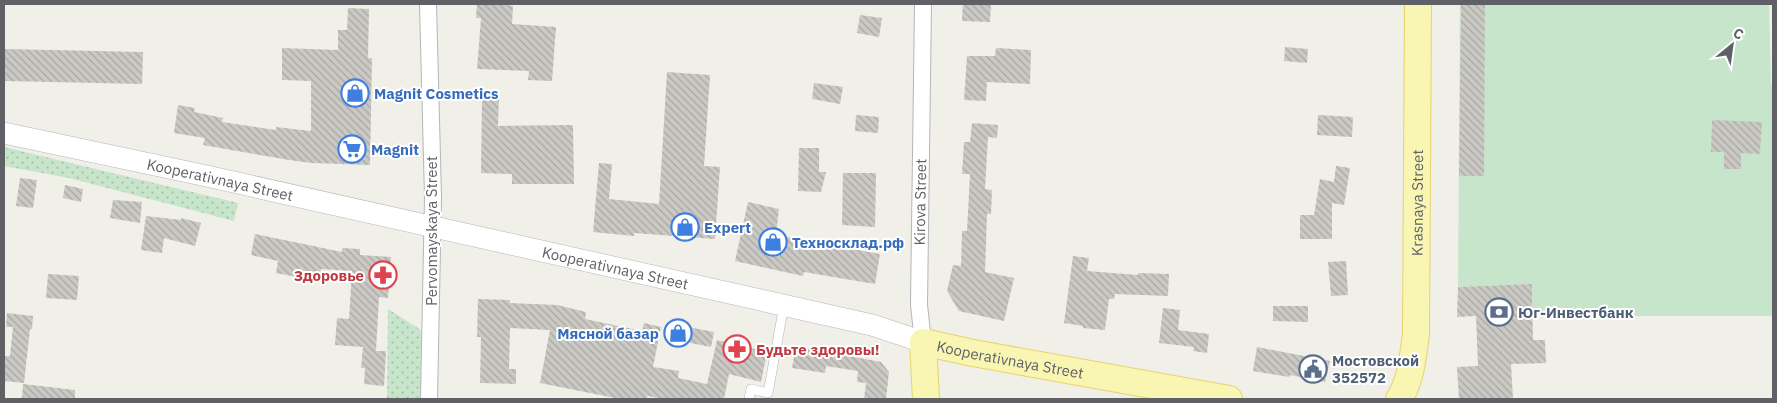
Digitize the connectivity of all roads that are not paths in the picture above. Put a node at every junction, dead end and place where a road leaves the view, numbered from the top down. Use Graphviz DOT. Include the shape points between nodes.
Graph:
graph roads {
  1 [pos="428,4"];
  2 [pos="923,4"];
  3 [pos="1418,4"];
  4 [pos="4,133"];
  5 [pos="432,226"];
  6 [pos="784,305"];
  7 [pos="923,342"];
  8 [pos="429,399"];
  9 [pos="750,399"];
  10 [pos="926,399"];
  11 [pos="1229,399"];
  12 [pos="1398,399"];
  1 -- 5 [label="street, Pervomayskaya Street"];
  2 -- 7 [label="street, Kirova Street" via="919,304"];
  3 -- 12 [label="main road, Krasnaya Street" via="1416,334 1410,370"];
  4 -- 5 [label="street, Kooperativnaya Street"];
  5 -- 6 [label="street, Kooperativnaya Street"];
  5 -- 8 [label="street, Pervomayskaya Street"];
  6 -- 7 [label="street, Kooperativnaya Street" via="872,325"];
  6 -- 9 [label="lane" via="768,394 751,389"];
  7 -- 10 [label="main road, Kirova Street"];
  7 -- 11 [label="main road, Kooperativnaya Street"];
}
